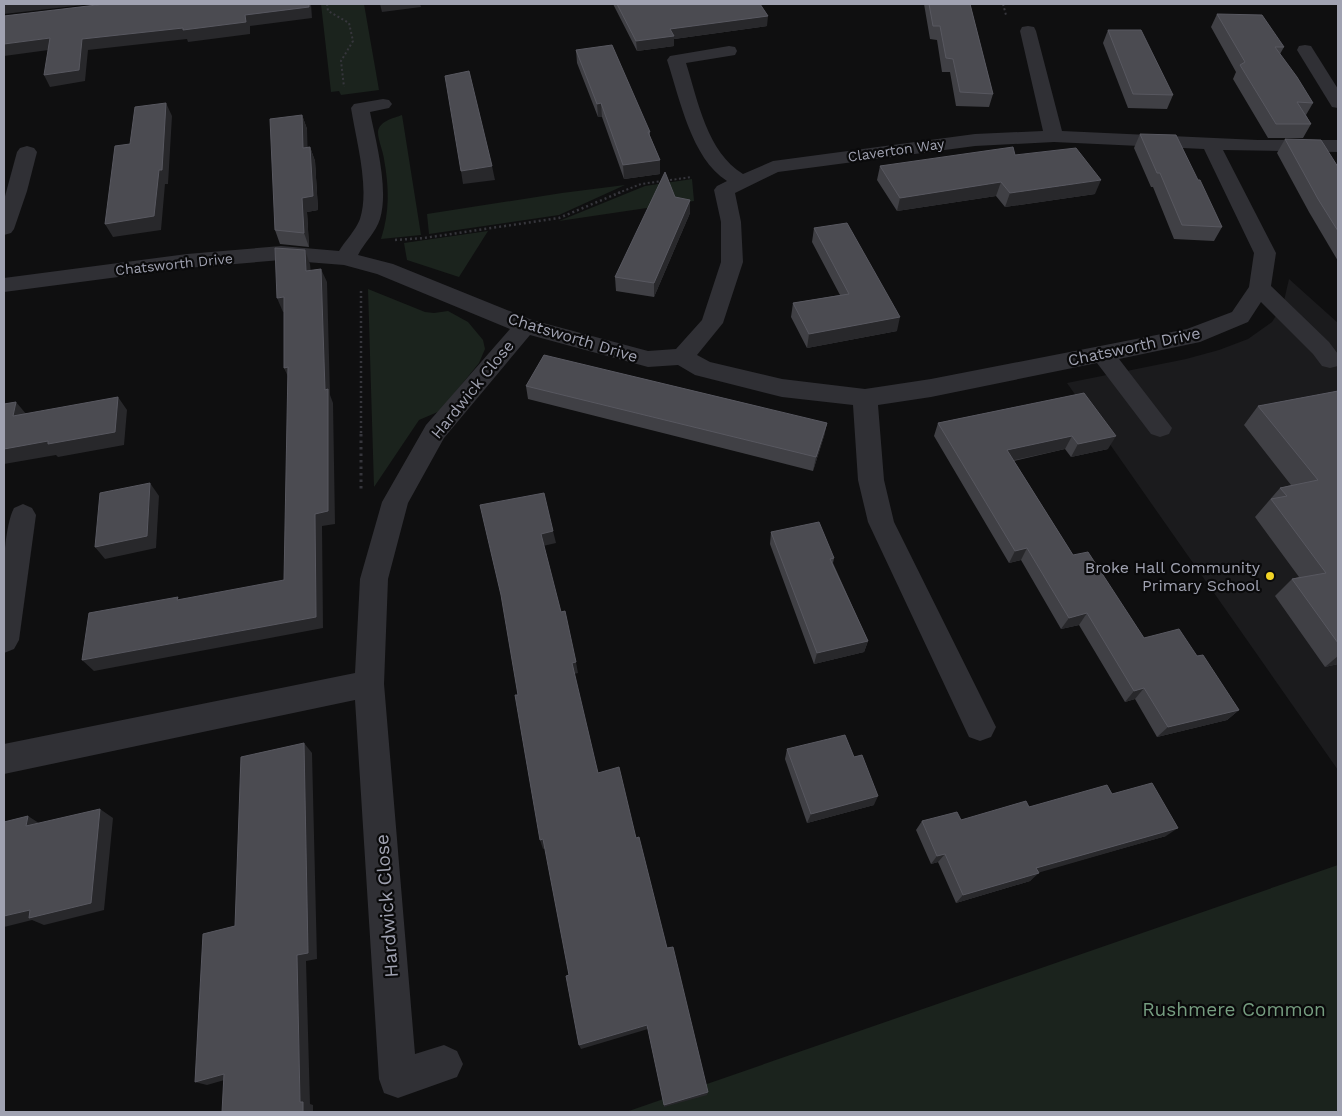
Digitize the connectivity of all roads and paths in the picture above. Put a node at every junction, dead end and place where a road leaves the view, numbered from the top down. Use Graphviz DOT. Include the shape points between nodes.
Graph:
graph roads {
  1 [pos="327,4"];
  2 [pos="1028,31"];
  3 [pos="1305,50"];
  4 [pos="729,51"];
  5 [pos="1338,103"];
  6 [pos="383,104"];
  7 [pos="360,108"];
  8 [pos="1054,136"];
  9 [pos="1211,144"];
  10 [pos="1338,146"];
  11 [pos="27,152"];
  12 [pos="742,182"];
  13 [pos="4,229"];
  14 [pos="349,251"];
  15 [pos="4,285"];
  16 [pos="1260,288"];
  17 [pos="525,326"];
  18 [pos="1102,353"];
  19 [pos="682,358"];
  20 [pos="1330,360"];
  21 [pos="865,398"];
  22 [pos="1160,428"];
  23 [pos="361,497"];
  24 [pos="23,515"];
  25 [pos="4,640"];
  26 [pos="369,684"];
  27 [pos="980,726"];
  28 [pos="4,759"];
  29 [pos="444,1064"];
  1 -- 7 [label="path" via="328,11 349,23 353,42 341,61 344,93"];
  2 -- 8 [label="street"];
  3 -- 5 [label="street"];
  4 -- 12 [label="street" via="676,60 701,136 723,170"];
  6 -- 7 [label="street"];
  7 -- 14 [label="street" via="373,198 369,221"];
  8 -- 9 [label="street, Claverton Way"];
  8 -- 12 [label="street, Claverton Way" via="975,140 773,167"];
  9 -- 10 [label="street, Claverton Way"];
  9 -- 16 [label="street, Chatsworth Drive" via="1265,253"];
  11 -- 13 [label="street"];
  12 -- 14 [label="path" via="690,177 641,184 559,218"];
  12 -- 19 [label="street, Claverton Way" via="724,190 731,222 732,262 712,323"];
  14 -- 15 [label="street, Chatsworth Drive" via="187,261"];
  14 -- 17 [label="street, Chatsworth Drive"];
  14 -- 23 [label="path" via="361,278"];
  16 -- 18 [label="street, Chatsworth Drive" via="1240,317 1192,336"];
  16 -- 20 [label="street"];
  17 -- 19 [label="street, Chatsworth Drive" via="648,359"];
  17 -- 26 [label="street, Hardwick Close" via="435,432 395,502 374,579"];
  18 -- 21 [label="street, Chatsworth Drive"];
  18 -- 22 [label="street"];
  19 -- 21 [label="street, Chatsworth Drive" via="703,369 782,388"];
  21 -- 27 [label="street" via="871,480 881,522"];
  24 -- 25 [label="street"];
  26 -- 28 [label="street"];
  26 -- 29 [label="street, Hardwick Close" via="398,1079"];
}
